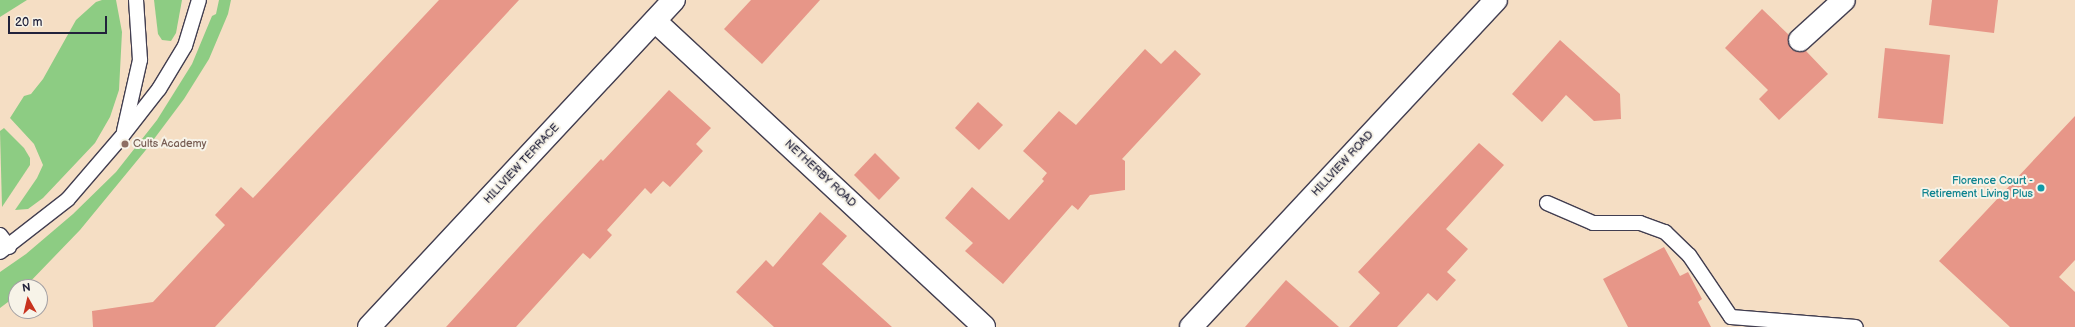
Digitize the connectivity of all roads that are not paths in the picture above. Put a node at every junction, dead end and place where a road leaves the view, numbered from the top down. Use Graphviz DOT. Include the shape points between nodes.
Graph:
graph roads {
  1 [pos="136,0"];
  2 [pos="199,0"];
  3 [pos="674,0"];
  4 [pos="1496,0"];
  5 [pos="1844,0"];
  6 [pos="655,21"];
  7 [pos="1800,40"];
  8 [pos="123,135"];
  9 [pos="1547,203"];
  10 [pos="0,235"];
  11 [pos="5,250"];
  12 [pos="369,327"];
  13 [pos="984,327"];
  14 [pos="1191,327"];
  15 [pos="1856,327"];
  1 -- 8 [label="lane" via="140,60"];
  2 -- 8 [label="lane" via="185,46 159,89"];
  3 -- 6 [label="street, HILLVIEW TERRACE"];
  4 -- 14 [label="street, HILLVIEW ROAD"];
  5 -- 7 [label="street"];
  6 -- 12 [label="street, HILLVIEW TERRACE"];
  6 -- 13 [label="street, NETHERBY ROAD"];
  8 -- 11 [label="lane" via="68,198"];
  9 -- 15 [label="lane" via="1593,223 1640,223 1666,232 1689,255 1732,317"];
  10 -- 11 [label="lane"];
}
